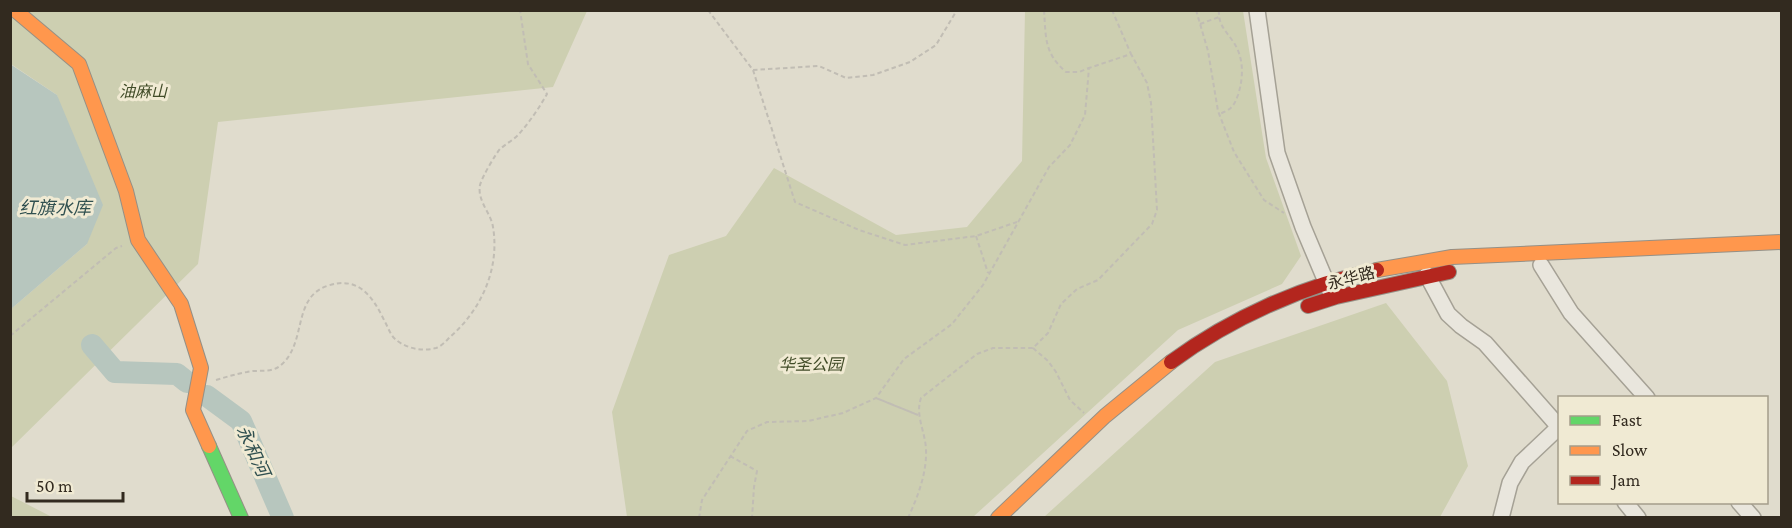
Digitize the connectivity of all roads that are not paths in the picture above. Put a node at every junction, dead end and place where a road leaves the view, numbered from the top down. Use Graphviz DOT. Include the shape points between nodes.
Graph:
graph roads {
  1 [pos="15,10"];
  2 [pos="1257,10"];
  3 [pos="1782,242"];
  4 [pos="1782,252"];
  5 [pos="1541,265"];
  6 [pos="1428,275"];
  7 [pos="1330,290"];
  8 [pos="1298,310"];
  9 [pos="1246,332"];
  10 [pos="1645,396"];
  11 [pos="1558,427"];
  12 [pos="1558,429"];
  13 [pos="1627,504"];
  14 [pos="1742,504"];
  15 [pos="241,518"];
  16 [pos="998,518"];
  17 [pos="1017,518"];
  18 [pos="1501,518"];
  19 [pos="1638,518"];
  20 [pos="1753,518"];
  1 -- 15 [label="street" via="79,64 126,191 138,240 181,304 201,368 193,410"];
  2 -- 7 [label="street" via="1277,153"];
  3 -- 7 [label="street, 永华路" via="1452,257 1356,274"];
  4 -- 5 [label="street, 永华路"];
  5 -- 6 [label="street, 永华路" via="1491,266"];
  5 -- 10 [label="street" via="1571,313"];
  6 -- 7 [label="street, 永华路" via="1354,294"];
  6 -- 11 [label="street" via="1448,314 1485,343"];
  7 -- 8 [label="street, 永华路"];
  7 -- 16 [label="street, 永华路" via="1259,311 1202,341 1146,380 1096,423"];
  9 -- 17 [label="street" via="1166,381 1094,443"];
  12 -- 18 [label="street" via="1522,462 1510,483"];
  13 -- 19 [label="street"];
  14 -- 20 [label="street"];
}
